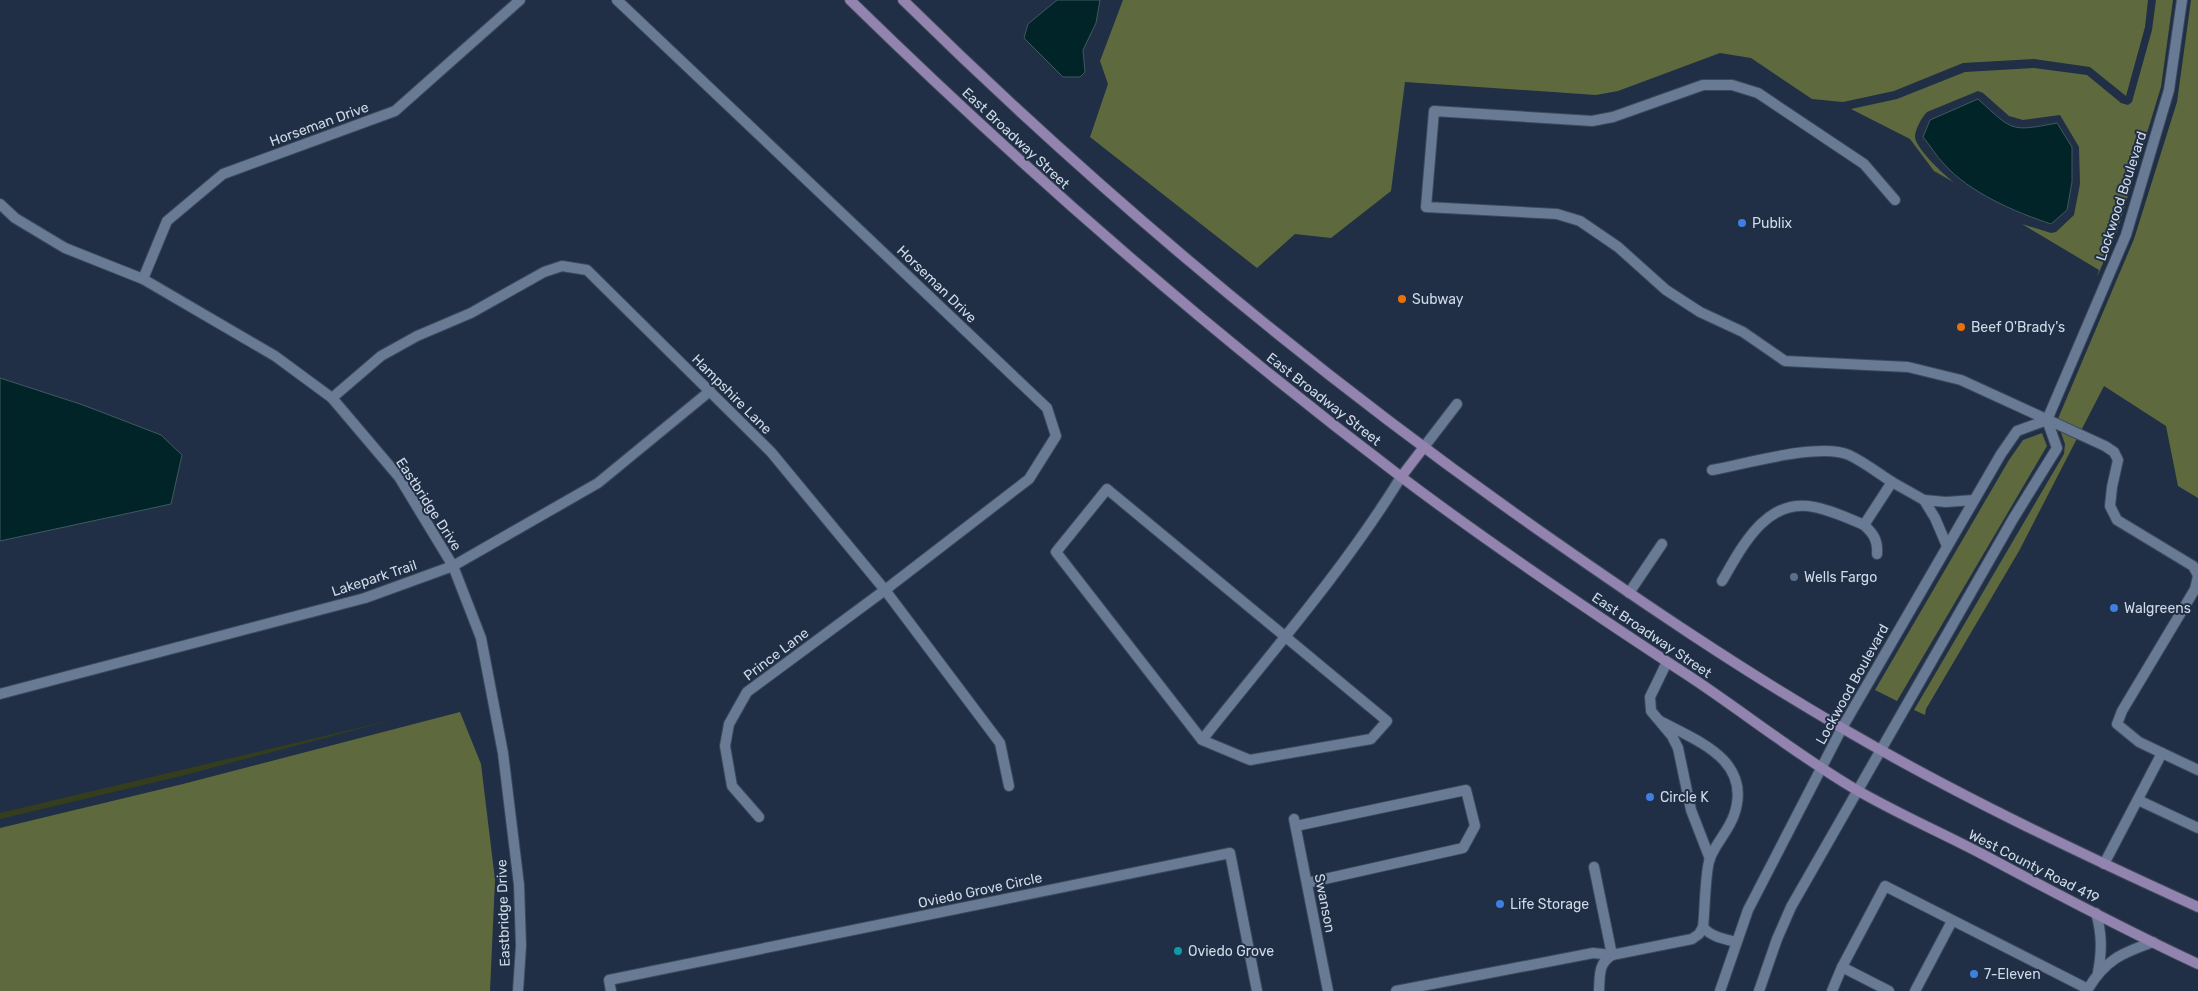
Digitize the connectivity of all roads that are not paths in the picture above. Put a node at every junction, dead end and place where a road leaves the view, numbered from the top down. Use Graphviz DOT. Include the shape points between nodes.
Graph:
graph roads {
  1 [pos="520,0"];
  2 [pos="617,0"];
  3 [pos="850,0"];
  4 [pos="904,0"];
  5 [pos="2182,0"];
  6 [pos="1895,200"];
  7 [pos="0,204"];
  8 [pos="143,279"];
  9 [pos="710,391"];
  10 [pos="332,398"];
  11 [pos="1457,404"];
  12 [pos="2047,420"];
  13 [pos="1424,447"];
  14 [pos="1712,470"];
  15 [pos="1401,477"];
  16 [pos="1892,482"];
  17 [pos="1924,500"];
  18 [pos="1974,500"];
  19 [pos="1864,525"];
  20 [pos="1662,544"];
  21 [pos="1947,546"];
  22 [pos="1877,554"];
  23 [pos="453,566"];
  24 [pos="2198,576"];
  25 [pos="1722,581"];
  26 [pos="885,590"];
  27 [pos="1629,593"];
  28 [pos="1284,637"];
  29 [pos="1667,662"];
  30 [pos="0,694"];
  31 [pos="1842,728"];
  32 [pos="1675,733"];
  33 [pos="1202,740"];
  34 [pos="1880,750"];
  35 [pos="2162,753"];
  36 [pos="1822,769"];
  37 [pos="2198,770"];
  38 [pos="1009,786"];
  39 [pos="1858,791"];
  40 [pos="2138,800"];
  41 [pos="759,817"];
  42 [pos="2198,828"];
  43 [pos="1710,859"];
  44 [pos="2104,864"];
  45 [pos="1594,867"];
  46 [pos="1307,883"];
  47 [pos="2198,907"];
  48 [pos="2096,913"];
  49 [pos="1952,921"];
  50 [pos="1703,927"];
  51 [pos="1736,942"];
  52 [pos="2153,942"];
  53 [pos="1612,955"];
  54 [pos="2198,964"];
  55 [pos="1842,967"];
  56 [pos="2098,972"];
  57 [pos="2087,990"];
  58 [pos="518,991"];
  59 [pos="612,991"];
  60 [pos="1257,991"];
  61 [pos="1328,991"];
  62 [pos="1396,991"];
  63 [pos="1599,991"];
  64 [pos="1720,991"];
  65 [pos="1758,991"];
  66 [pos="1832,991"];
  67 [pos="1889,991"];
  68 [pos="1915,991"];
  1 -- 8 [label="street, Horseman Drive" via="396,111 223,174 167,221"];
  2 -- 26 [label="street, Horseman Drive" via="1047,408 1056,436 1029,479"];
  3 -- 15 [label="main road, East Broadway Street" via="996,140 1119,250"];
  4 -- 13 [label="main road, East Broadway Street" via="1017,109 1114,195 1290,343"];
  5 -- 12 [label="street, Lockwood Boulevard" via="2170,90 2126,235"];
  6 -- 12 [label="street" via="1864,164 1758,93 1732,85 1703,85 1613,117 1592,121 1434,111 1426,206 1556,214 1580,221 1618,247 1666,290 1700,312 1742,332 1785,361 1908,367 1937,373 1960,380"];
  7 -- 8 [label="street, Eastbridge Drive" via="15,218 66,248"];
  8 -- 10 [label="street, Eastbridge Drive" via="254,342"];
  9 -- 10 [label="street, Hampshire Lane" via="587,270 562,266 544,272 472,313 381,356"];
  9 -- 23 [label="street, Lakepark Trail" via="598,483"];
  9 -- 26 [label="street, Hampshire Lane" via="771,452"];
  10 -- 23 [label="street, Eastbridge Drive" via="399,477"];
  11 -- 13 [label="street"];
  12 -- 18 [label="street, Lockwood Boulevard" via="2018,431"];
  12 -- 24 [label="street" via="2114,452 2118,460 2110,506 2117,520 2193,566"];
  12 -- 34 [label="street" via="2057,448"];
  13 -- 15 [label="main road"];
  13 -- 27 [label="main road, East Broadway Street"];
  14 -- 16 [label="street" via="1788,455 1831,452 1848,455"];
  15 -- 28 [label="street" via="1381,510"];
  15 -- 29 [label="main road, East Broadway Street"];
  16 -- 17 [label="street"];
  16 -- 19 [label="street"];
  17 -- 18 [label="street"];
  17 -- 21 [label="street"];
  18 -- 21 [label="street, Lockwood Boulevard"];
  19 -- 22 [label="street" via="1878,543"];
  19 -- 25 [label="street" via="1812,506 1790,507 1774,513 1758,526"];
  20 -- 27 [label="street"];
  21 -- 31 [label="street, Lockwood Boulevard"];
  23 -- 30 [label="street, Lakepark Trail" via="365,598"];
  23 -- 58 [label="street, Eastbridge Drive" via="481,638 504,753 519,886"];
  24 -- 35 [label="street" via="2195,589 2117,724 2139,742"];
  26 -- 38 [label="street, Hampshire Lane" via="1000,743"];
  26 -- 41 [label="street, Prince Lane" via="748,692 729,724 725,746 732,786"];
  27 -- 31 [label="main road, East Broadway Street"];
  28 -- 33 [label="street"];
  28 -- 33 [label="street" via="1387,721 1370,739 1250,760"];
  28 -- 33 [label="street" via="1107,488 1056,552"];
  29 -- 32 [label="street" via="1650,697 1651,711"];
  29 -- 36 [label="main road, East Broadway Street"];
  31 -- 34 [label="main road, East Broadway Street"];
  31 -- 36 [label="street, Lockwood Boulevard"];
  32 -- 43 [label="street" via="1691,810"];
  32 -- 43 [label="street" via="1718,754 1729,764 1736,782 1734,815"];
  34 -- 39 [label="street"];
  34 -- 44 [label="main road" via="1998,814"];
  35 -- 37 [label="street"];
  35 -- 40 [label="street"];
  36 -- 39 [label="main road, East Broadway Street"];
  36 -- 51 [label="street, Lockwood Boulevard" via="1748,910"];
  39 -- 48 [label="main road, West County Road 419"];
  39 -- 65 [label="street" via="1791,907"];
  40 -- 42 [label="street"];
  40 -- 44 [label="street"];
  43 -- 50 [label="street"];
  44 -- 47 [label="main road"];
  45 -- 53 [label="street"];
  46 -- 46 [label="street, Swanson" via="1295,823 1466,790 1475,826 1463,848"];
  46 -- 61 [label="street, Swanson"];
  48 -- 52 [label="main road, West County Road 419"];
  48 -- 56 [label="street" via="2102,948"];
  49 -- 55 [label="street" via="1885,886"];
  49 -- 57 [label="street"];
  49 -- 68 [label="street"];
  50 -- 51 [label="street" via="1716,936"];
  50 -- 53 [label="street" via="1692,939"];
  51 -- 64 [label="street, Lockwood Boulevard"];
  52 -- 54 [label="main road, West County Road 419"];
  52 -- 56 [label="street" via="2131,950"];
  53 -- 62 [label="street" via="1593,953"];
  53 -- 63 [label="street" via="1604,960 1600,971"];
  55 -- 66 [label="street"];
  55 -- 67 [label="street"];
  56 -- 57 [label="street"];
  59 -- 60 [label="street, Oviedo Grove Circle" via="609,980 1230,853"];
}
